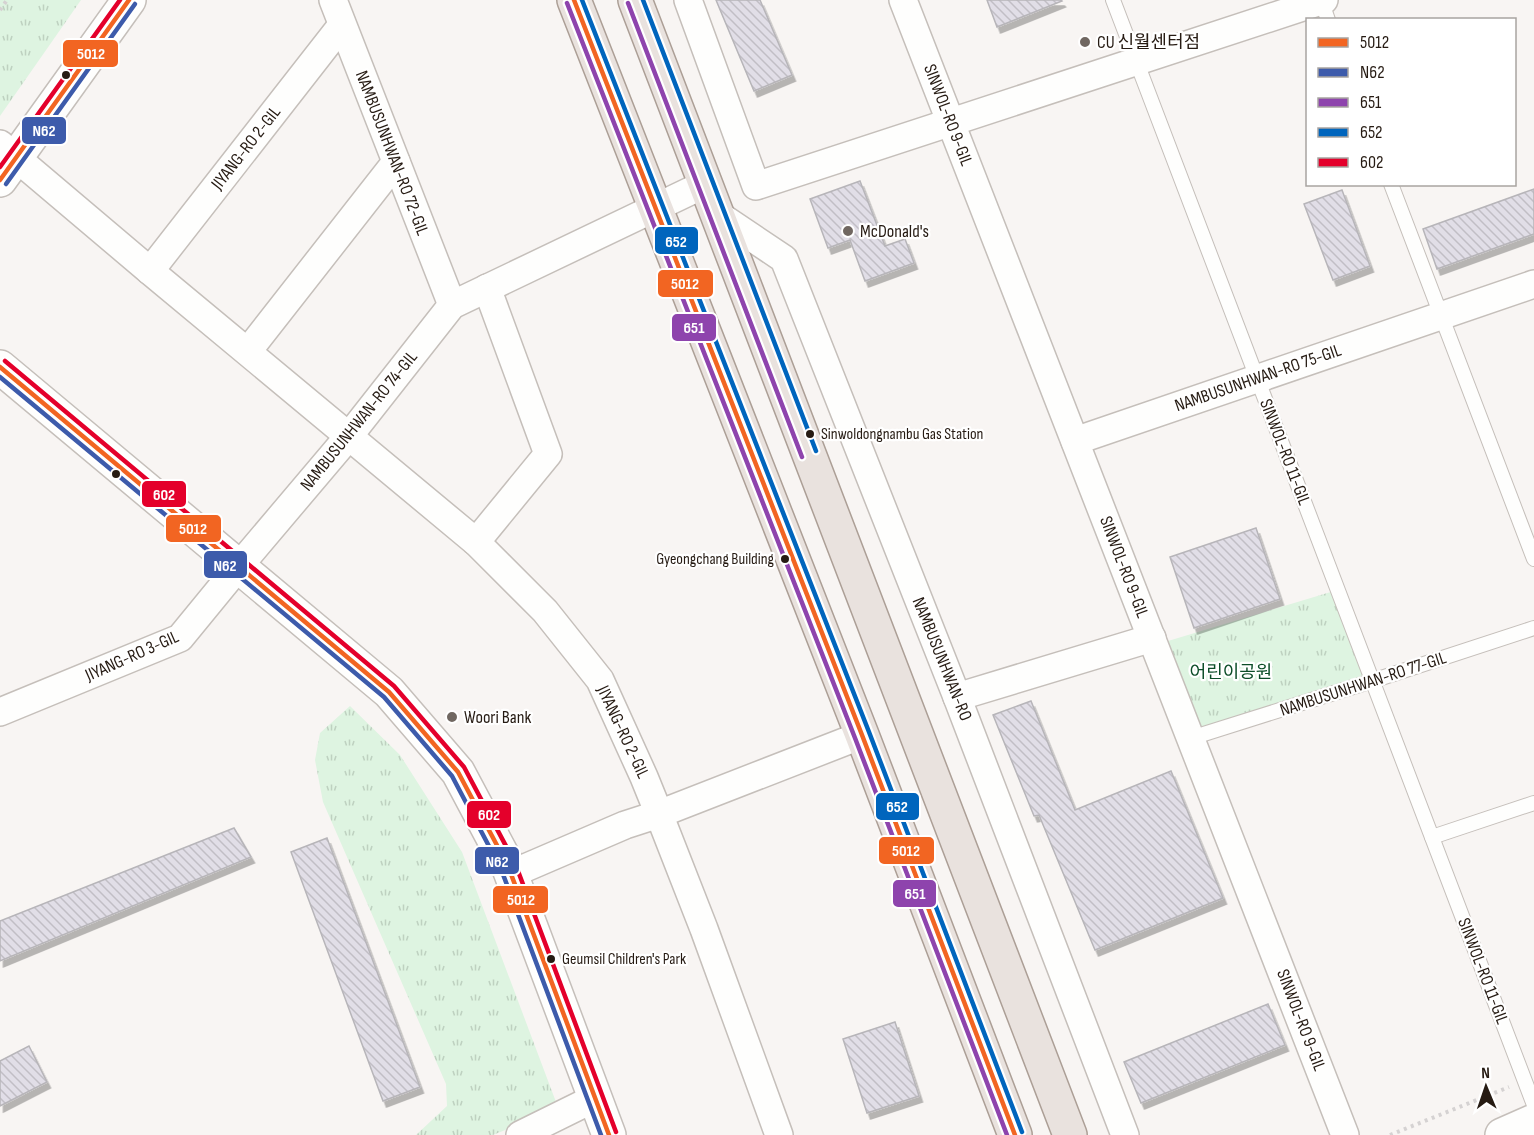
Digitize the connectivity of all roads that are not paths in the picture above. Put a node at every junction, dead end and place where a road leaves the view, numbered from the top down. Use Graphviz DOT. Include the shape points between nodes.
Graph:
graph roads {
  1 [pos="129,0"];
  2 [pos="333,0"];
  3 [pos="574,0"];
  4 [pos="635,0"];
  5 [pos="688,0"];
  6 [pos="903,0"];
  7 [pos="1113,0"];
  8 [pos="1324,5"];
  9 [pos="342,25"];
  10 [pos="1136,61"];
  11 [pos="951,124"];
  12 [pos="6,160"];
  13 [pos="396,162"];
  14 [pos="705,184"];
  15 [pos="1392,186"];
  16 [pos="656,208"];
  17 [pos="717,214"];
  18 [pos="150,271"];
  19 [pos="1534,284"];
  20 [pos="487,288"];
  21 [pos="452,305"];
  22 [pos="1441,315"];
  23 [pos="248,351"];
  24 [pos="0,367"];
  25 [pos="1257,378"];
  26 [pos="349,436"];
  27 [pos="1075,441"];
  28 [pos="476,542"];
  29 [pos="1534,559"];
  30 [pos="239,566"];
  31 [pos="1534,628"];
  32 [pos="1152,638"];
  33 [pos="1372,681"];
  34 [pos="957,697"];
  35 [pos="0,712"];
  36 [pos="862,735"];
  37 [pos="1191,738"];
  38 [pos="1534,803"];
  39 [pos="659,814"];
  40 [pos="1432,837"];
  41 [pos="511,874"];
  42 [pos="595,1098"];
  43 [pos="1534,1105"];
  44 [pos="1534,1121"];
  45 [pos="520,1135"];
  46 [pos="609,1135"];
  47 [pos="779,1135"];
  48 [pos="1015,1135"];
  49 [pos="1070,1135"];
  50 [pos="1125,1135"];
  51 [pos="1345,1135"];
  52 [pos="1502,1135"];
  1 -- 12 [label="street"];
  2 -- 9 [label="street, NAMBUSUNHWAN-RO 72-GIL"];
  3 -- 16 [label="main road"];
  4 -- 14 [label="main road"];
  5 -- 11 [label="street" via="756,186"];
  6 -- 11 [label="street, SINWOL-RO 9-GIL"];
  7 -- 10 [label="lane, SINWOL-RO 11-GIL"];
  8 -- 10 [label="street"];
  9 -- 13 [label="street, NAMBUSUNHWAN-RO 72-GIL"];
  9 -- 18 [label="street, JIYANG-RO 2-GIL"];
  10 -- 11 [label="street"];
  10 -- 25 [label="lane, SINWOL-RO 11-GIL"];
  11 -- 27 [label="street, SINWOL-RO 9-GIL"];
  12 -- 18 [label="street, JIYANG-RO 2-GIL"];
  13 -- 21 [label="street, NAMBUSUNHWAN-RO 72-GIL"];
  13 -- 23 [label="street"];
  14 -- 16 [label="street, NAMBUSUNHWAN-RO 74-GIL"];
  14 -- 17 [label="main road"];
  15 -- 22 [label="lane"];
  16 -- 20 [label="street, NAMBUSUNHWAN-RO 74-GIL"];
  16 -- 36 [label="main road"];
  17 -- 34 [label="street, NAMBUSUNHWAN-RO" via="784,260"];
  17 -- 49 [label="main road"];
  18 -- 23 [label="street, JIYANG-RO 2-GIL"];
  19 -- 22 [label="street, NAMBUSUNHWAN-RO 75-GIL"];
  20 -- 21 [label="street, NAMBUSUNHWAN-RO 74-GIL"];
  20 -- 28 [label="street" via="548,454"];
  21 -- 26 [label="street, NAMBUSUNHWAN-RO 74-GIL"];
  22 -- 25 [label="street, NAMBUSUNHWAN-RO 75-GIL"];
  22 -- 29 [label="lane"];
  23 -- 26 [label="street, JIYANG-RO 2-GIL"];
  24 -- 30 [label="street"];
  25 -- 27 [label="street, NAMBUSUNHWAN-RO 75-GIL"];
  25 -- 33 [label="lane, SINWOL-RO 11-GIL"];
  26 -- 28 [label="street, JIYANG-RO 2-GIL"];
  26 -- 30 [label="street, NAMBUSUNHWAN-RO 74-GIL"];
  27 -- 32 [label="street, SINWOL-RO 9-GIL"];
  28 -- 39 [label="street, JIYANG-RO 2-GIL" via="545,611 600,680"];
  30 -- 35 [label="street, JIYANG-RO 3-GIL" via="180,638"];
  30 -- 41 [label="street" via="389,692 458,772"];
  31 -- 33 [label="lane, NAMBUSUNHWAN-RO 77-GIL"];
  32 -- 34 [label="street"];
  32 -- 37 [label="street, SINWOL-RO 9-GIL"];
  33 -- 37 [label="lane, NAMBUSUNHWAN-RO 77-GIL"];
  33 -- 40 [label="lane, SINWOL-RO 11-GIL"];
  34 -- 50 [label="street, NAMBUSUNHWAN-RO"];
  36 -- 39 [label="street"];
  36 -- 48 [label="main road"];
  37 -- 51 [label="street, SINWOL-RO 9-GIL"];
  38 -- 40 [label="lane"];
  39 -- 41 [label="street"];
  39 -- 47 [label="street, JIYANG-RO 2-GIL"];
  40 -- 43 [label="lane, SINWOL-RO 11-GIL"];
  41 -- 42 [label="street"];
  42 -- 45 [label="street"];
  42 -- 46 [label="street"];
  44 -- 52 [label="street"];
}
